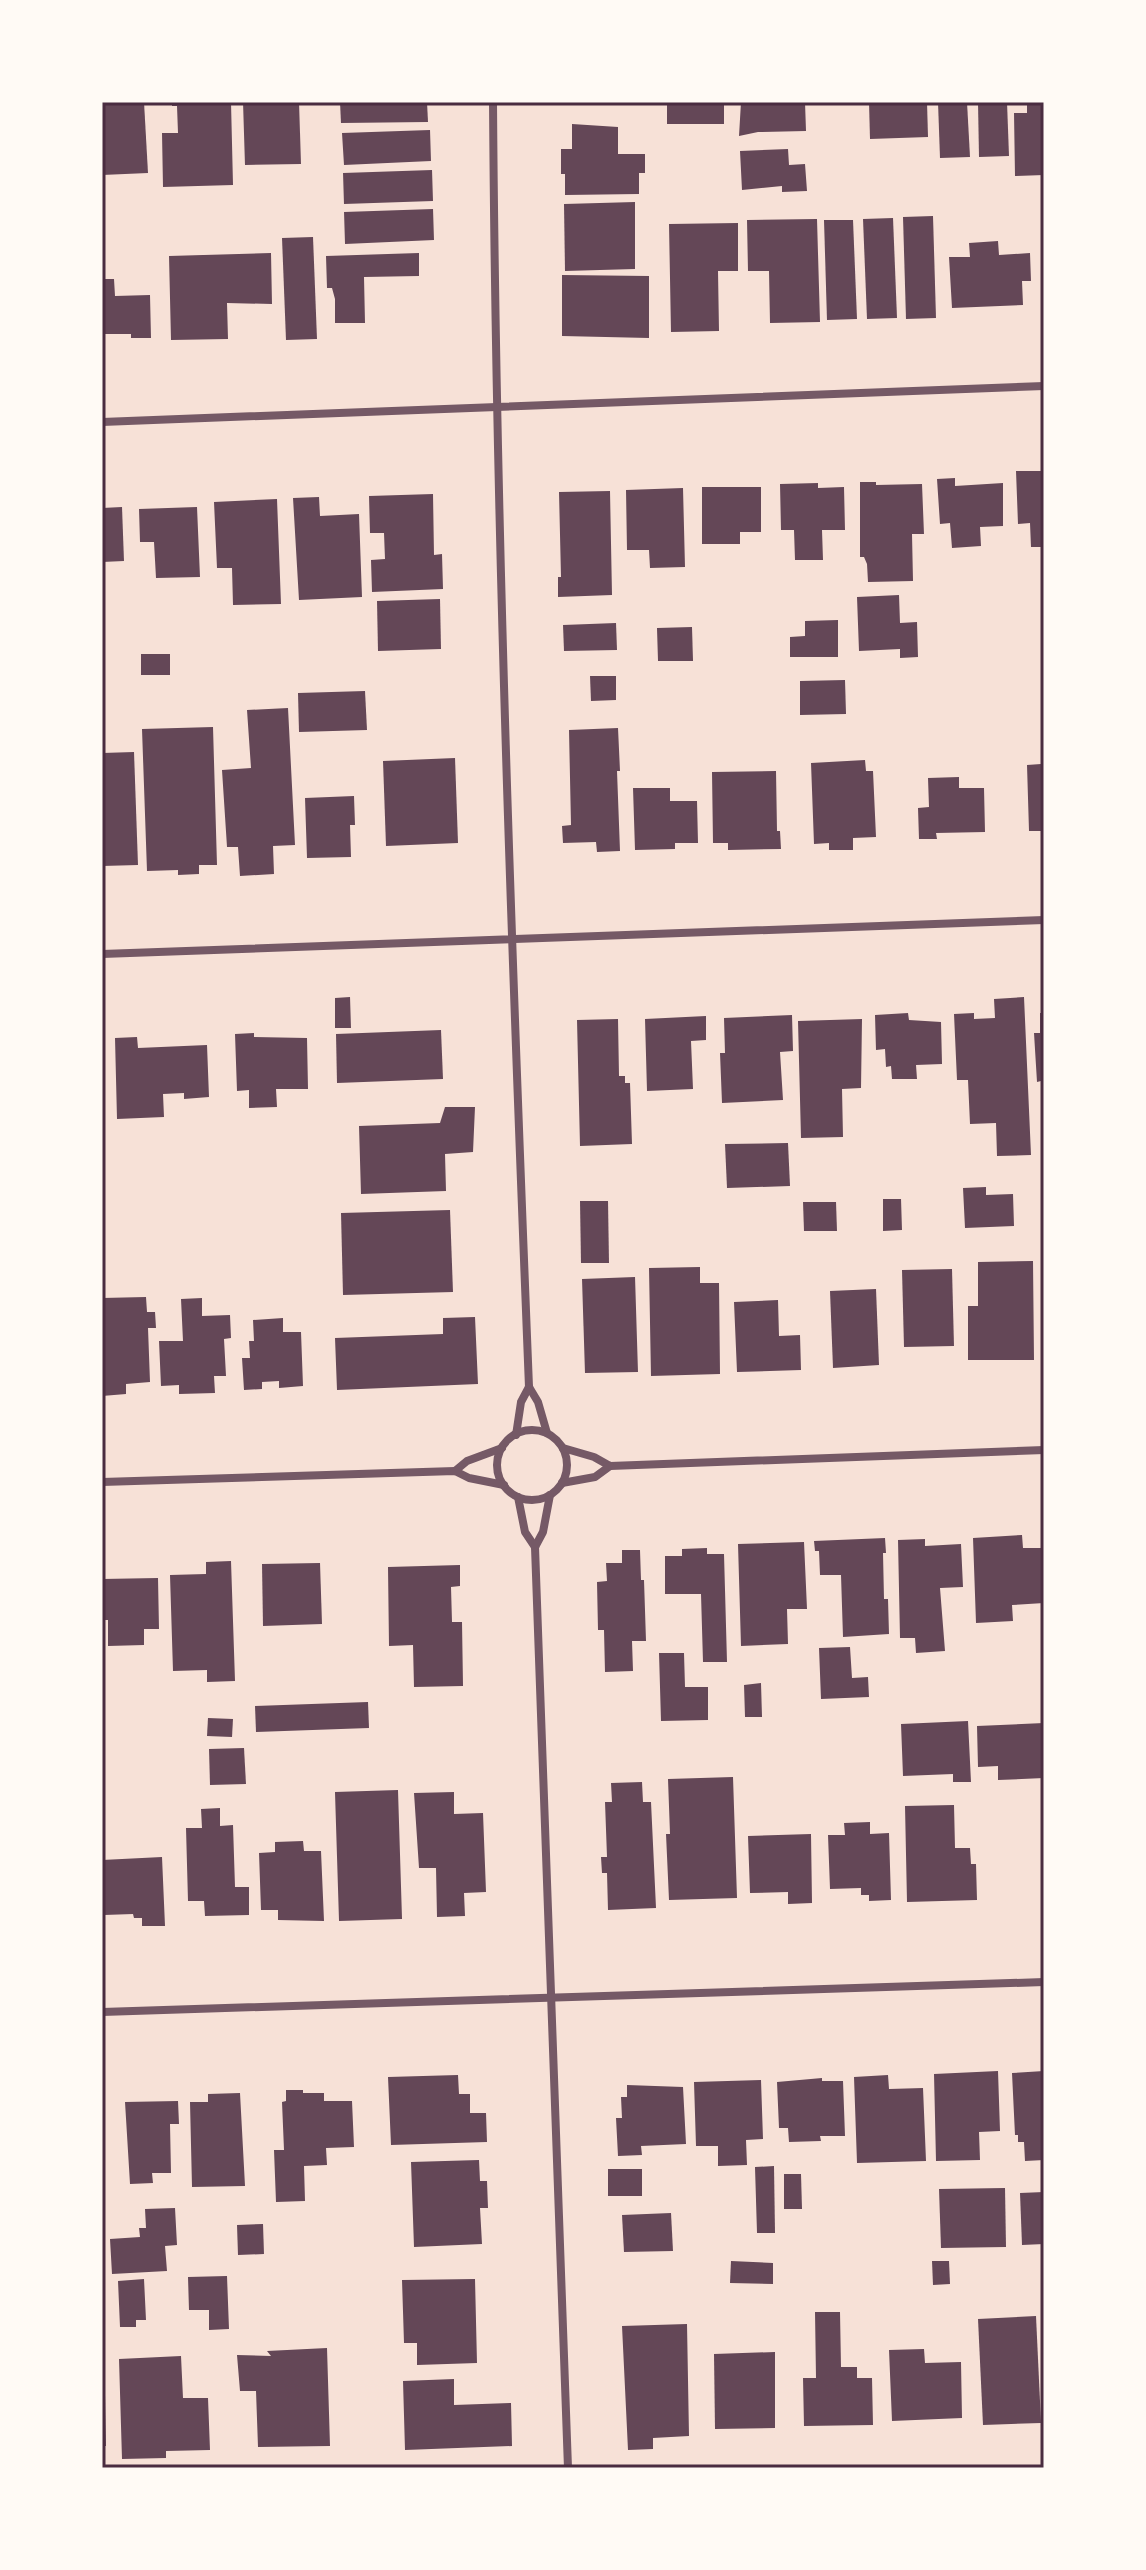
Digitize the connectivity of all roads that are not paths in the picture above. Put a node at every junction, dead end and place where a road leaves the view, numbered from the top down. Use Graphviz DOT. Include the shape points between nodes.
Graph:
graph roads {
  1 [pos="493,102"];
  2 [pos="1044,386"];
  3 [pos="495,408"];
  4 [pos="102,422"];
  5 [pos="1044,920"];
  6 [pos="512,938"];
  7 [pos="102,954"];
  8 [pos="529,1387"];
  9 [pos="547,1433"];
  10 [pos="516,1435"];
  11 [pos="502,1448"];
  12 [pos="563,1448"];
  13 [pos="1044,1450"];
  14 [pos="610,1466"];
  15 [pos="455,1471"];
  16 [pos="102,1482"];
  17 [pos="562,1483"];
  18 [pos="504,1485"];
  19 [pos="550,1495"];
  20 [pos="518,1497"];
  21 [pos="535,1547"];
  22 [pos="1044,1982"];
  23 [pos="550,1997"];
  24 [pos="102,2012"];
  25 [pos="568,2468"];
  1 -- 3 [label="street"];
  2 -- 3 [label="street"];
  3 -- 4 [label="street"];
  3 -- 6 [label="street"];
  5 -- 6 [label="street"];
  6 -- 7 [label="street"];
  6 -- 8 [label="street"];
  8 -- 9 [label="street"];
  8 -- 10 [label="street"];
  9 -- 10 [label="street"];
  9 -- 12 [label="street"];
  10 -- 11 [label="street"];
  11 -- 15 [label="street"];
  11 -- 18 [label="street" via="498,1473"];
  12 -- 14 [label="street"];
  12 -- 17 [label="street" via="567,1472"];
  13 -- 14 [label="street"];
  14 -- 17 [label="street" via="595,1477"];
  15 -- 16 [label="street"];
  15 -- 18 [label="street"];
  17 -- 19 [label="street"];
  18 -- 20 [label="street"];
  19 -- 20 [label="street"];
  19 -- 21 [label="street"];
  20 -- 21 [label="street" via="525,1532"];
  21 -- 23 [label="street"];
  22 -- 23 [label="street"];
  23 -- 24 [label="street"];
  23 -- 25 [label="street"];
}
